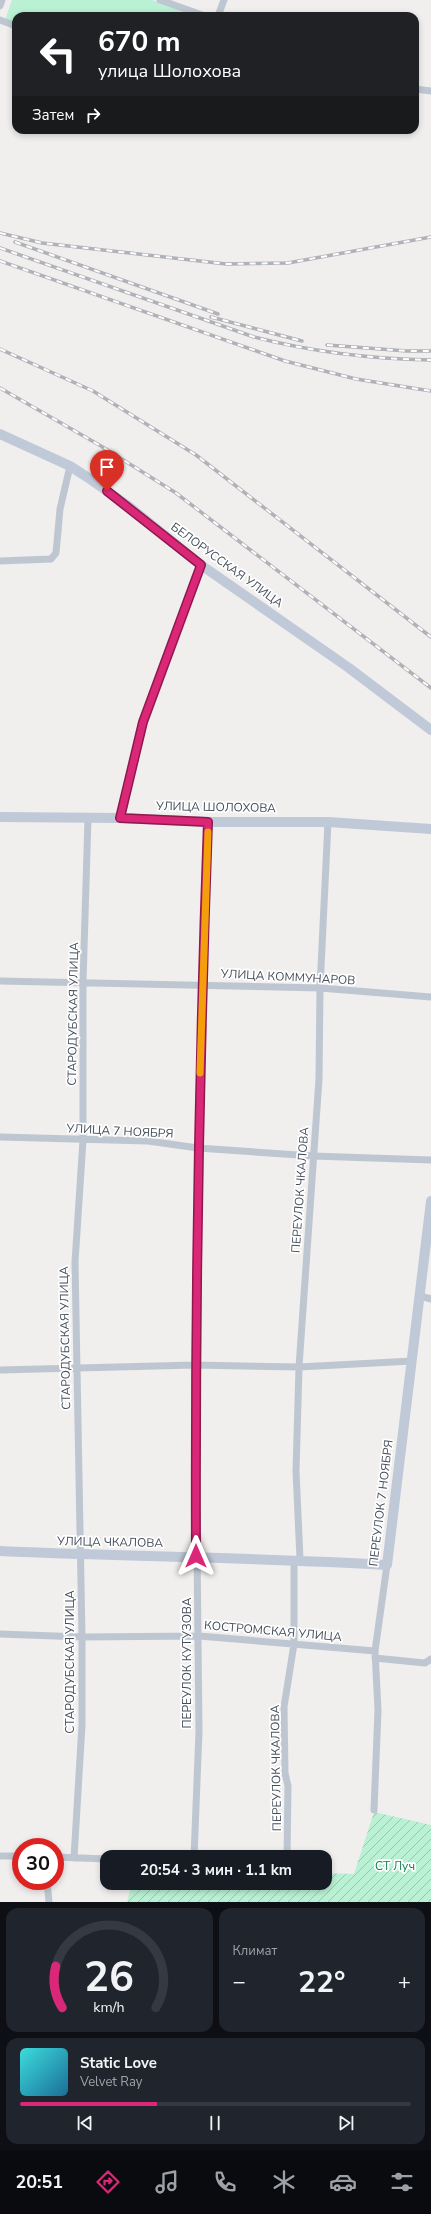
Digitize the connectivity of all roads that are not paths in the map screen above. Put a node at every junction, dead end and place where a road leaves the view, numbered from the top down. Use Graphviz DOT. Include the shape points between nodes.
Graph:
graph roads {
  1 [pos="2,0"];
  2 [pos="160,0"];
  3 [pos="224,0"];
  4 [pos="0,6"];
  5 [pos="194,12"];
  6 [pos="220,12"];
  7 [pos="0,20"];
  8 [pos="12,24"];
  9 [pos="419,90"];
  10 [pos="431,91"];
  11 [pos="0,434"];
  12 [pos="70,466"];
  13 [pos="0,561"];
  14 [pos="201,565"];
  15 [pos="431,730"];
  16 [pos="0,817"];
  17 [pos="88,818"];
  18 [pos="120,818"];
  19 [pos="208,822"];
  20 [pos="328,822"];
  21 [pos="431,829"];
  22 [pos="0,981"];
  23 [pos="83,982"];
  24 [pos="202,984"];
  25 [pos="320,988"];
  26 [pos="431,996"];
  27 [pos="0,1137"];
  28 [pos="83,1140"];
  29 [pos="198,1148"];
  30 [pos="312,1156"];
  31 [pos="431,1160"];
  32 [pos="431,1201"];
  33 [pos="429,1234"];
  34 [pos="420,1296"];
  35 [pos="431,1299"];
  36 [pos="412,1361"];
  37 [pos="195,1365"];
  38 [pos="299,1367"];
  39 [pos="76,1369"];
  40 [pos="0,1370"];
  41 [pos="0,1551"];
  42 [pos="80,1555"];
  43 [pos="196,1556"];
  44 [pos="297,1560"];
  45 [pos="386,1565"];
  46 [pos="0,1634"];
  47 [pos="199,1636"];
  48 [pos="82,1637"];
  49 [pos="294,1644"];
  50 [pos="375,1654"];
  51 [pos="431,1659"];
  52 [pos="374,1810"];
  53 [pos="194,1850"];
  54 [pos="287,1850"];
  55 [pos="0,1856"];
  56 [pos="12,1856"];
  57 [pos="64,1857"];
  58 [pos="74,1858"];
  59 [pos="100,1859"];
  60 [pos="48,1890"];
  61 [pos="49,1902"];
  1 -- 4 [label="street"];
  2 -- 5 [label="street"];
  3 -- 6 [label="street"];
  7 -- 8 [label="street"];
  9 -- 10 [label="street"];
  11 -- 12 [label="street, БЕЛОРУССКАЯ УЛИЦА"];
  12 -- 13 [label="street" via="60,509 56,553 51,559 40,561"];
  12 -- 14 [label="street, БЕЛОРУССКАЯ УЛИЦА" via="127,505"];
  14 -- 15 [label="street, БЕЛОРУССКАЯ УЛИЦА" via="349,668"];
  14 -- 18 [label="street" via="143,722"];
  16 -- 17 [label="street, УЛИЦА ШОЛОХОВА"];
  17 -- 18 [label="street, УЛИЦА ШОЛОХОВА"];
  17 -- 23 [label="street, СТАРОДУБСКАЯ УЛИЦА"];
  18 -- 19 [label="street, УЛИЦА ШОЛОХОВА"];
  19 -- 20 [label="street, УЛИЦА ШОЛОХОВА"];
  19 -- 24 [label="street, ПЕРЕУЛОК КУТУЗОВА"];
  20 -- 21 [label="street, УЛИЦА ШОЛОХОВА"];
  20 -- 25 [label="street, ПЕРЕУЛОК ЧКАЛОВА"];
  22 -- 23 [label="street, УЛИЦА КОММУНАРОВ"];
  23 -- 24 [label="street, УЛИЦА КОММУНАРОВ"];
  23 -- 28 [label="street, СТАРОДУБСКАЯ УЛИЦА"];
  24 -- 25 [label="street, УЛИЦА КОММУНАРОВ"];
  24 -- 29 [label="street, ПЕРЕУЛОК КУТУЗОВА"];
  25 -- 26 [label="street, УЛИЦА КОММУНАРОВ"];
  25 -- 30 [label="street, ПЕРЕУЛОК ЧКАЛОВА" via="319,1079"];
  27 -- 28 [label="street, УЛИЦА 7 НОЯБРЯ"];
  28 -- 29 [label="street, УЛИЦА 7 НОЯБРЯ" via="148,1141"];
  28 -- 39 [label="street, СТАРОДУБСКАЯ УЛИЦА" via="75,1262"];
  29 -- 30 [label="street, УЛИЦА 7 НОЯБРЯ"];
  29 -- 37 [label="street, ПЕРЕУЛОК КУТУЗОВА"];
  30 -- 31 [label="street, УЛИЦА 7 НОЯБРЯ"];
  30 -- 38 [label="street, ПЕРЕУЛОК ЧКАЛОВА"];
  32 -- 33 [label="street, ПЕРЕУЛОК 7 НОЯБРЯ"];
  33 -- 34 [label="street, ПЕРЕУЛОК 7 НОЯБРЯ"];
  34 -- 35 [label="street"];
  34 -- 36 [label="street, ПЕРЕУЛОК 7 НОЯБРЯ"];
  36 -- 38 [label="street"];
  36 -- 45 [label="street, ПЕРЕУЛОК 7 НОЯБРЯ"];
  37 -- 38 [label="street"];
  37 -- 39 [label="street"];
  37 -- 43 [label="street, ПЕРЕУЛОК КУТУЗОВА"];
  38 -- 44 [label="street, ПЕРЕУЛОК ЧКАЛОВА"];
  39 -- 40 [label="street"];
  39 -- 42 [label="street, СТАРОДУБСКАЯ УЛИЦА"];
  41 -- 42 [label="street, УЛИЦА ЧКАЛОВА"];
  42 -- 43 [label="street, УЛИЦА ЧКАЛОВА"];
  42 -- 48 [label="street, СТАРОДУБСКАЯ УЛИЦА"];
  43 -- 44 [label="street, УЛИЦА ЧКАЛОВА"];
  43 -- 47 [label="street, ПЕРЕУЛОК КУТУЗОВА"];
  44 -- 45 [label="street, УЛИЦА ЧКАЛОВА"];
  44 -- 49 [label="street, ПЕРЕУЛОК ЧКАЛОВА"];
  45 -- 50 [label="street, ПЕРЕУЛОК 7 НОЯБРЯ"];
  46 -- 48 [label="street, КОСТРОМСКАЯ УЛИЦА"];
  47 -- 48 [label="street, КОСТРОМСКАЯ УЛИЦА"];
  47 -- 49 [label="street, КОСТРОМСКАЯ УЛИЦА"];
  47 -- 53 [label="street, ПЕРЕУЛОК КУТУЗОВА" via="199,1731"];
  48 -- 58 [label="street, СТАРОДУБСКАЯ УЛИЦА" via="82,1725"];
  49 -- 50 [label="street, КОСТРОМСКАЯ УЛИЦА"];
  49 -- 54 [label="street, ПЕРЕУЛОК ЧКАЛОВА" via="284,1706 285,1773 288,1786"];
  50 -- 51 [label="street, КОСТРОМСКАЯ УЛИЦА" via="425,1663"];
  50 -- 52 [label="street, ПЕРЕУЛОК 7 НОЯБРЯ" via="378,1710"];
  55 -- 56 [label="street"];
  57 -- 58 [label="street"];
  58 -- 59 [label="street"];
  60 -- 61 [label="street"];
}
